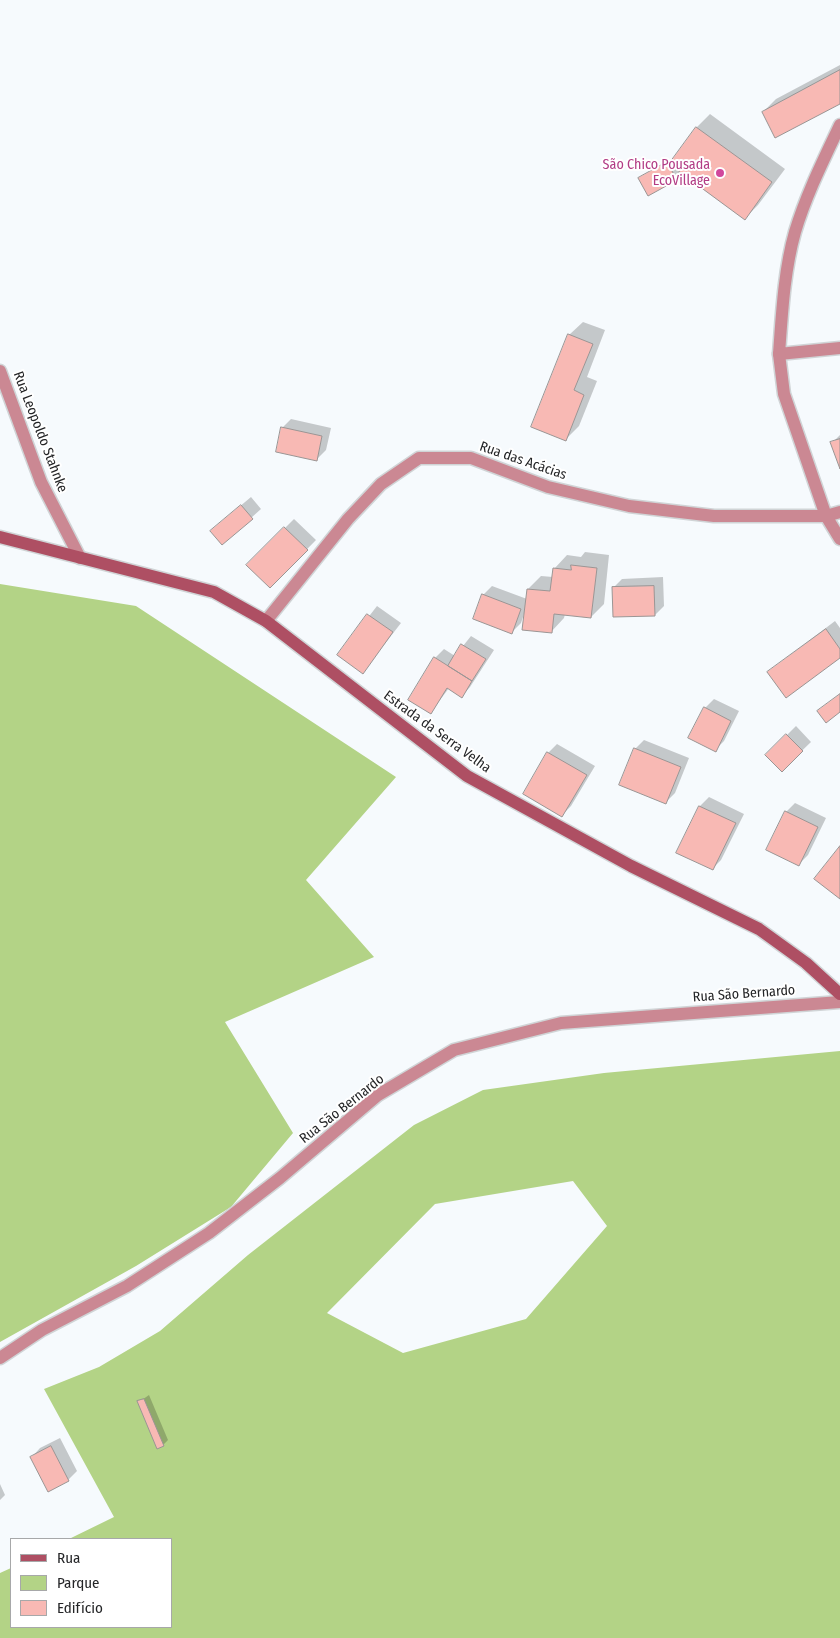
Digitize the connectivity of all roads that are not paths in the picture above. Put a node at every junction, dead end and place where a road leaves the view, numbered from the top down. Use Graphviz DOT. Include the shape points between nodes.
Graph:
graph roads {
  1 [pos="840,125"];
  2 [pos="840,348"];
  3 [pos="779,354"];
  4 [pos="0,371"];
  5 [pos="840,512"];
  6 [pos="826,516"];
  7 [pos="0,537"];
  8 [pos="840,539"];
  9 [pos="80,558"];
  10 [pos="266,621"];
  11 [pos="840,994"];
  12 [pos="840,1002"];
  13 [pos="0,1358"];
  1 -- 3 [label="street" via="795,232 784,291"];
  2 -- 3 [label="street"];
  3 -- 6 [label="street" via="784,394"];
  4 -- 9 [label="street, Rua Leopoldo Stahnke" via="40,482"];
  5 -- 6 [label="street, Rua das Acácias"];
  6 -- 8 [label="street"];
  6 -- 10 [label="street, Rua das Acácias" via="714,516 629,506 548,487 471,458 419,458 381,484 361,505"];
  7 -- 9 [label="street, Estrada da Serra Velha"];
  9 -- 10 [label="street, Estrada da Serra Velha" via="214,592"];
  10 -- 11 [label="street, Estrada da Serra Velha" via="466,776 631,866 759,929 806,963"];
  12 -- 13 [label="street, Rua São Bernardo" via="561,1023 454,1050 378,1095 209,1233 126,1286 42,1330"];
}
